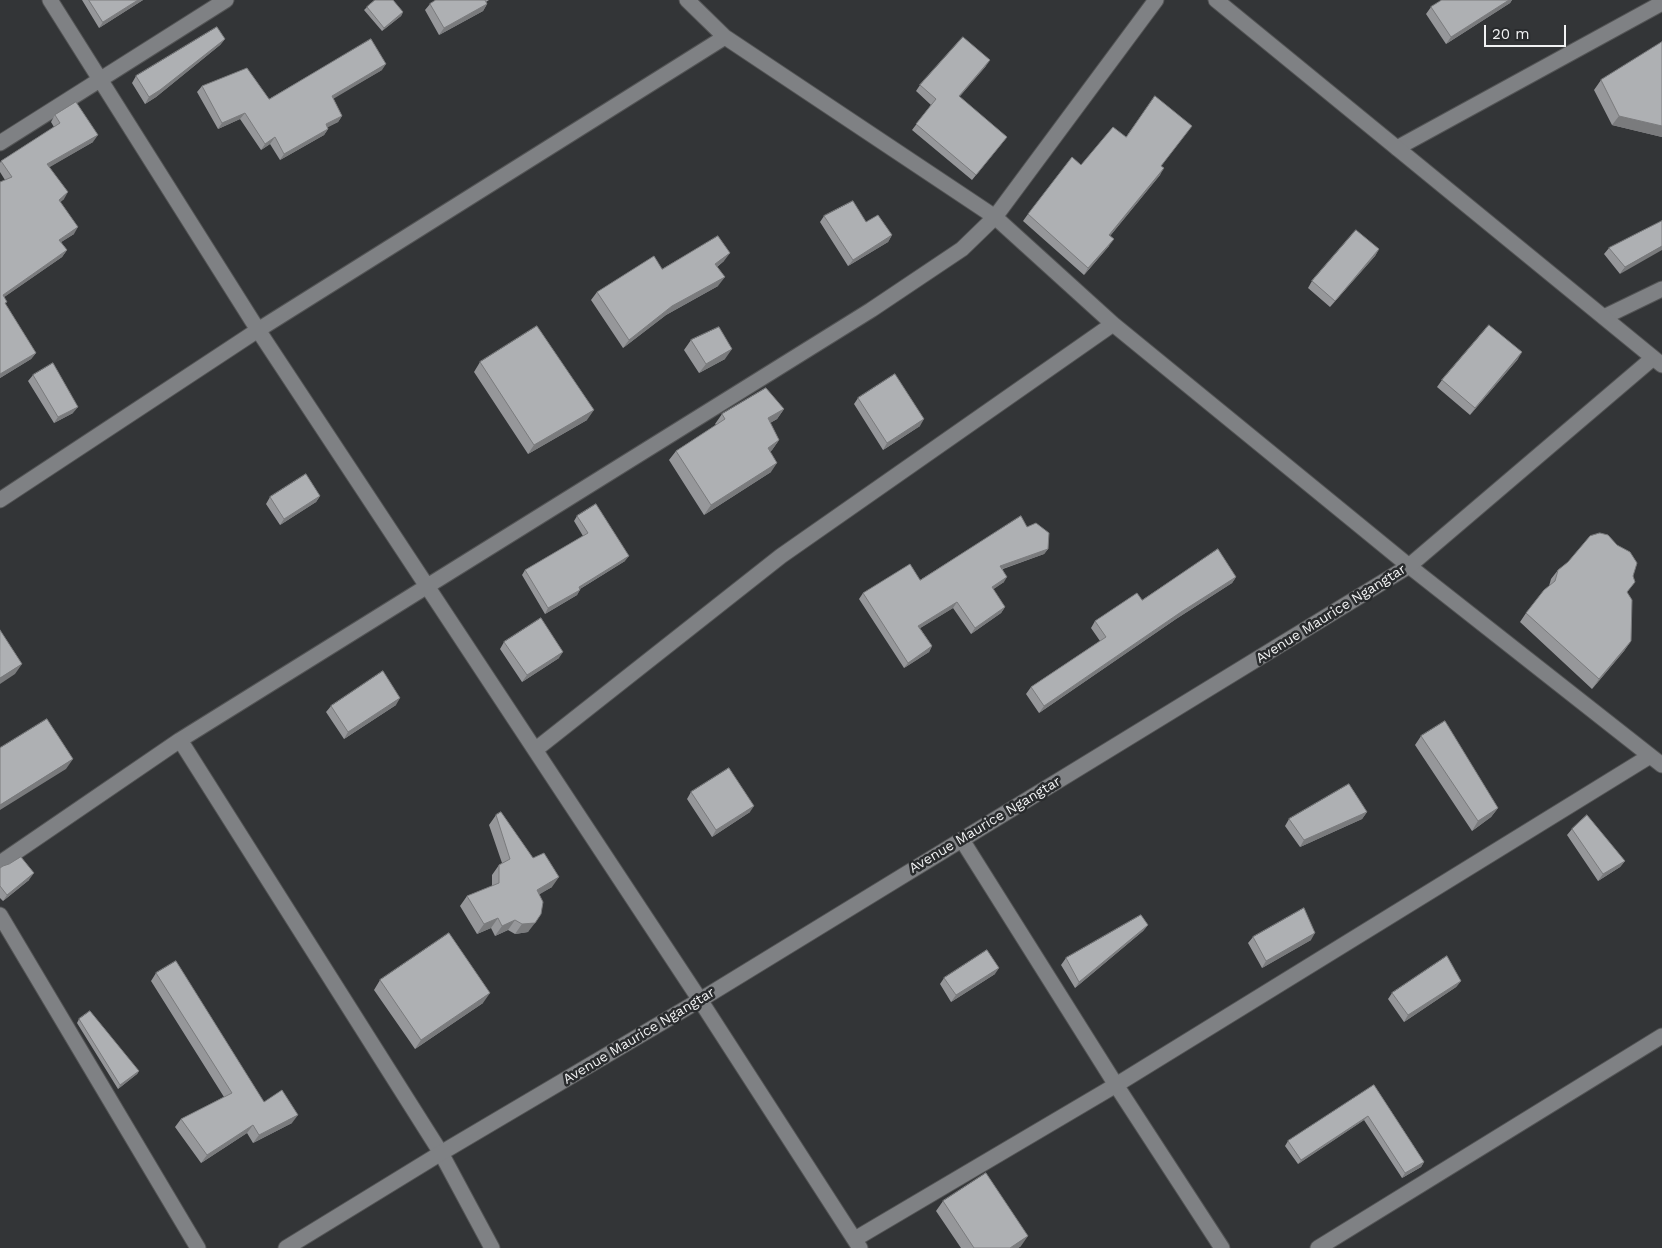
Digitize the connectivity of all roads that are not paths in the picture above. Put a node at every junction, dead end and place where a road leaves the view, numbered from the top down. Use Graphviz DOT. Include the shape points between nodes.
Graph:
graph roads {
  1 [pos="50,0"];
  2 [pos="226,0"];
  3 [pos="687,0"];
  4 [pos="1156,0"];
  5 [pos="1216,0"];
  6 [pos="1662,3"];
  7 [pos="725,37"];
  8 [pos="100,78"];
  9 [pos="0,143"];
  10 [pos="1397,148"];
  11 [pos="995,217"];
  12 [pos="1662,289"];
  13 [pos="1604,318"];
  14 [pos="1113,324"];
  15 [pos="258,330"];
  16 [pos="1657,362"];
  17 [pos="0,500"];
  18 [pos="1409,566"];
  19 [pos="427,586"];
  20 [pos="180,740"];
  21 [pos="535,750"];
  22 [pos="1650,756"];
  23 [pos="1662,766"];
  24 [pos="962,840"];
  25 [pos="0,863"];
  26 [pos="0,915"];
  27 [pos="700,1000"];
  28 [pos="1662,1036"];
  29 [pos="1116,1086"];
  30 [pos="441,1153"];
  31 [pos="857,1244"];
  32 [pos="198,1248"];
  33 [pos="286,1248"];
  34 [pos="492,1248"];
  35 [pos="1222,1248"];
  36 [pos="1318,1248"];
  1 -- 8 [label="street"];
  2 -- 8 [label="street"];
  3 -- 7 [label="street"];
  4 -- 11 [label="street"];
  5 -- 10 [label="street"];
  6 -- 10 [label="street"];
  7 -- 11 [label="street"];
  7 -- 15 [label="street"];
  8 -- 9 [label="street"];
  8 -- 15 [label="street"];
  10 -- 13 [label="street"];
  11 -- 14 [label="street"];
  11 -- 19 [label="street" via="962,249 871,310"];
  12 -- 13 [label="street"];
  13 -- 16 [label="street"];
  14 -- 18 [label="street"];
  14 -- 21 [label="street" via="781,556"];
  15 -- 17 [label="street"];
  15 -- 19 [label="street"];
  16 -- 18 [label="street, Avenue Maurice Ngangtar"];
  18 -- 22 [label="street"];
  18 -- 24 [label="street, Avenue Maurice Ngangtar"];
  19 -- 20 [label="street"];
  19 -- 21 [label="street"];
  20 -- 25 [label="street"];
  20 -- 30 [label="street"];
  21 -- 27 [label="street"];
  22 -- 23 [label="street"];
  22 -- 29 [label="street"];
  24 -- 27 [label="street, Avenue Maurice Ngangtar"];
  24 -- 29 [label="street"];
  26 -- 32 [label="street"];
  27 -- 30 [label="street, Avenue Maurice Ngangtar"];
  27 -- 31 [label="street"];
  28 -- 36 [label="street"];
  29 -- 31 [label="street"];
  29 -- 35 [label="street"];
  30 -- 33 [label="street, Avenue Maurice Ngangtar"];
  30 -- 34 [label="street"];
}
